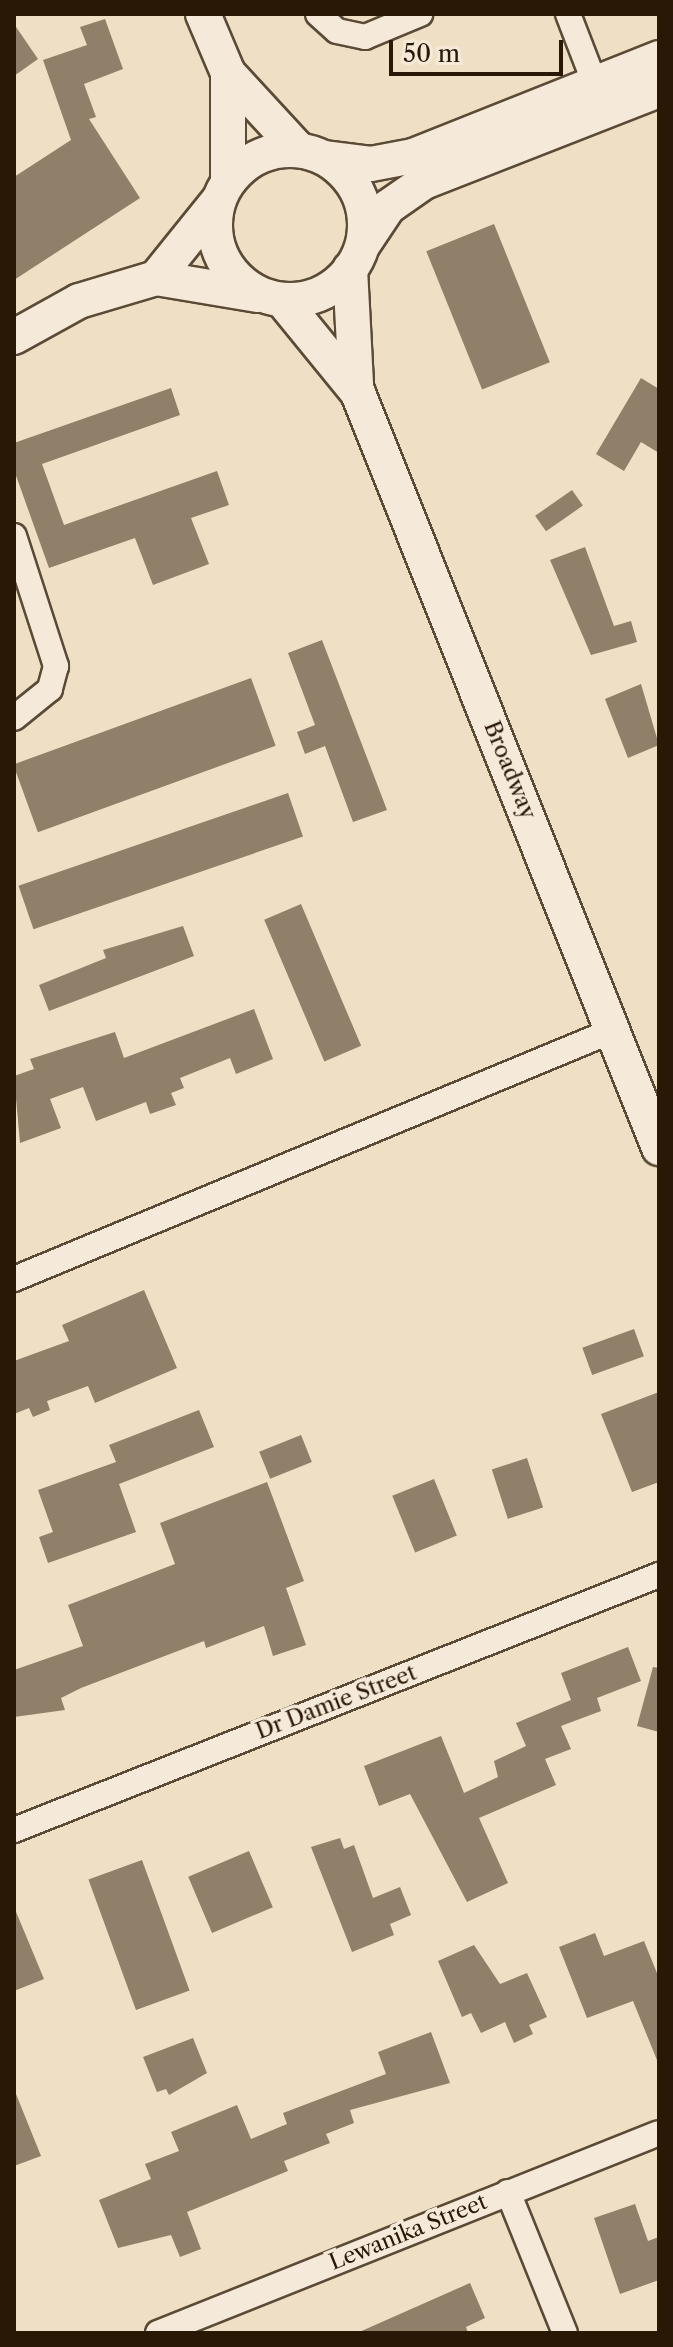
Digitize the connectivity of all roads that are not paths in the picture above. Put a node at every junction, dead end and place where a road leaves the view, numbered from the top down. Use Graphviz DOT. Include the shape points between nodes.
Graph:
graph roads {
  1 [pos="203,14"];
  2 [pos="318,14"];
  3 [pos="420,14"];
  4 [pos="568,14"];
  5 [pos="659,58"];
  6 [pos="228,73"];
  7 [pos="595,84"];
  8 [pos="659,90"];
  9 [pos="312,154"];
  10 [pos="223,191"];
  11 [pos="357,256"];
  12 [pos="156,278"];
  13 [pos="271,298"];
  14 [pos="14,337"];
  15 [pos="358,393"];
  16 [pos="14,536"];
  17 [pos="14,718"];
  18 [pos="614,1030"];
  19 [pos="659,1148"];
  20 [pos="14,1279"];
  21 [pos="659,1575"];
  22 [pos="14,1830"];
  23 [pos="659,2133"];
  24 [pos="508,2192"];
  25 [pos="158,2333"];
  26 [pos="565,2333"];
  1 -- 6 [label="main road"];
  2 -- 3 [label="street" via="337,31 365,37"];
  4 -- 7 [label="street"];
  5 -- 7 [label="main road"];
  6 -- 9 [label="main road"];
  6 -- 10 [label="main road"];
  7 -- 9 [label="main road" via="413,156 371,164"];
  8 -- 11 [label="main road" via="424,182 388,207"];
  9 -- 10 [label="main road" via="272,151"];
  9 -- 11 [label="main road" via="359,194"];
  10 -- 12 [label="main road"];
  10 -- 13 [label="main road" via="214,223 225,266"];
  11 -- 13 [label="main road" via="327,292"];
  11 -- 15 [label="main road"];
  12 -- 13 [label="main road"];
  12 -- 14 [label="main road" via="79,301"];
  13 -- 15 [label="main road"];
  15 -- 18 [label="main road, Broadway"];
  16 -- 17 [label="street" via="56,666 50,689"];
  18 -- 19 [label="main road, Broadway"];
  18 -- 20 [label="street"];
  21 -- 22 [label="street, Dr Damie Street"];
  23 -- 24 [label="street, Lewanika Street"];
  24 -- 25 [label="street, Lewanika Street"];
  24 -- 26 [label="street"];
}
